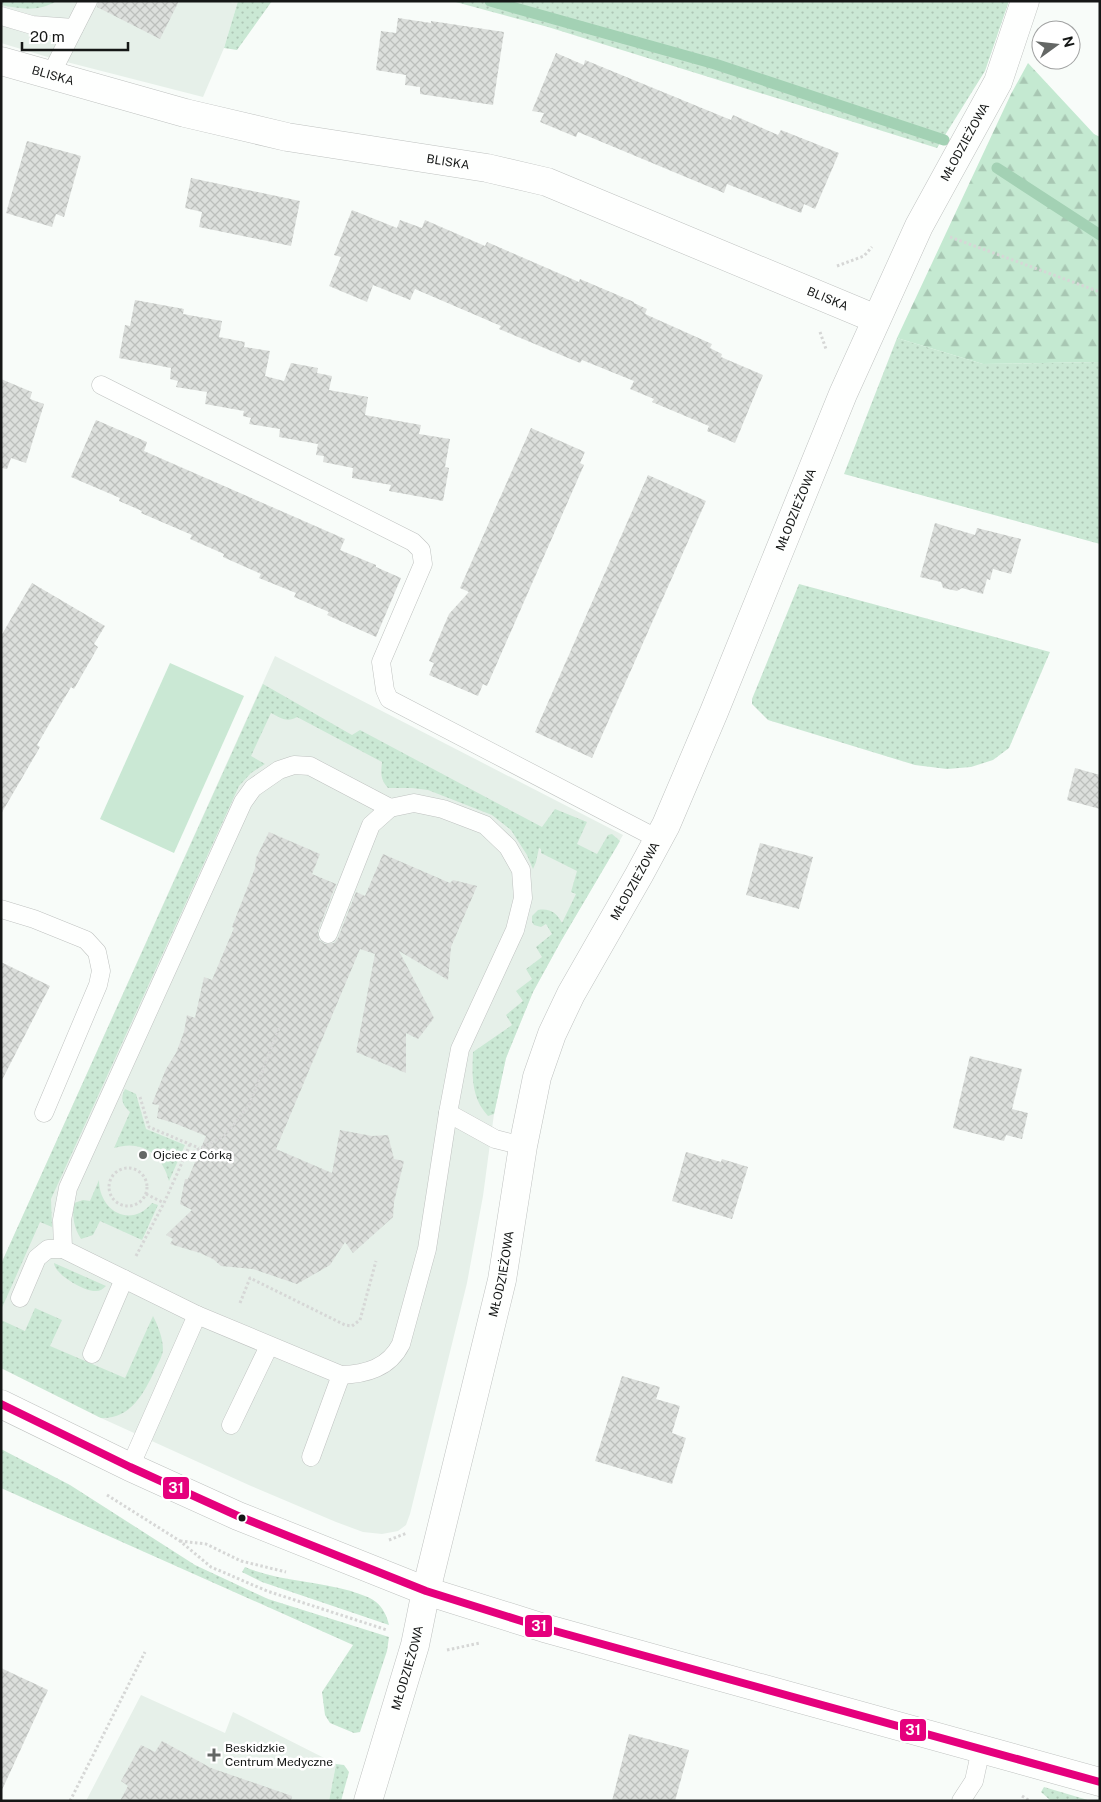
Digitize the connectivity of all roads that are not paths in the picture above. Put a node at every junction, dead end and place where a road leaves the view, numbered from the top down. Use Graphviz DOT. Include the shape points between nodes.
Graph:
graph roads {
  1 [pos="88,1"];
  2 [pos="1025,1"];
  3 [pos="1,16"];
  4 [pos="74,28"];
  5 [pos="1,61"];
  6 [pos="50,76"];
  7 [pos="876,319"];
  8 [pos="101,385"];
  9 [pos="390,808"];
  10 [pos="658,840"];
  11 [pos="1,909"];
  12 [pos="328,934"];
  13 [pos="448,1112"];
  14 [pos="44,1113"];
  15 [pos="523,1146"];
  16 [pos="63,1250"];
  17 [pos="124,1279"];
  18 [pos="20,1298"];
  19 [pos="197,1315"];
  20 [pos="269,1346"];
  21 [pos="92,1354"];
  22 [pos="341,1375"];
  23 [pos="1,1404"];
  24 [pos="230,1425"];
  25 [pos="311,1457"];
  26 [pos="130,1467"];
  27 [pos="426,1590"];
  28 [pos="981,1749"];
  29 [pos="1100,1782"];
  30 [pos="368,1801"];
  31 [pos="961,1801"];
  1 -- 4 [label="lane"];
  2 -- 7 [label="street, MŁODZIEŻOWA" via="998,82 919,226"];
  3 -- 4 [label="lane" via="32,25"];
  4 -- 6 [label="lane"];
  5 -- 6 [label="street, BLISKA"];
  6 -- 7 [label="street, BLISKA" via="287,137 487,168 547,182"];
  7 -- 10 [label="street, MŁODZIEŻOWA"];
  8 -- 10 [label="lane" via="413,542 421,550 423,564 381,662 384,690 389,699"];
  9 -- 12 [label="lane" via="372,825"];
  9 -- 13 [label="lane" via="414,803 485,824 508,847 521,870 522,898 515,930 460,1049"];
  9 -- 16 [label="lane" via="310,766 294,765 279,770 253,788 243,802 68,1188 62,1220"];
  10 -- 15 [label="street, MŁODZIEŻOWA" via="571,994 552,1034 537,1077"];
  11 -- 14 [label="lane" via="86,940 97,952 98,985"];
  13 -- 15 [label="lane" via="495,1138"];
  13 -- 22 [label="lane" via="428,1249 401,1344 395,1356 382,1365 360,1374"];
  15 -- 27 [label="street, MŁODZIEŻOWA" via="502,1280"];
  16 -- 17 [label="lane"];
  16 -- 18 [label="lane" via="48,1249 37,1258"];
  17 -- 19 [label="lane"];
  17 -- 21 [label="lane"];
  19 -- 20 [label="lane"];
  19 -- 26 [label="lane"];
  20 -- 22 [label="lane"];
  20 -- 24 [label="lane"];
  22 -- 25 [label="lane"];
  23 -- 26 [label="street"];
  26 -- 27 [label="street" via="238,1516"];
  27 -- 28 [label="street" via="544,1628"];
  27 -- 30 [label="street, MŁODZIEŻOWA" via="415,1645"];
  28 -- 29 [label="street"];
  28 -- 31 [label="lane" via="974,1781"];
}
